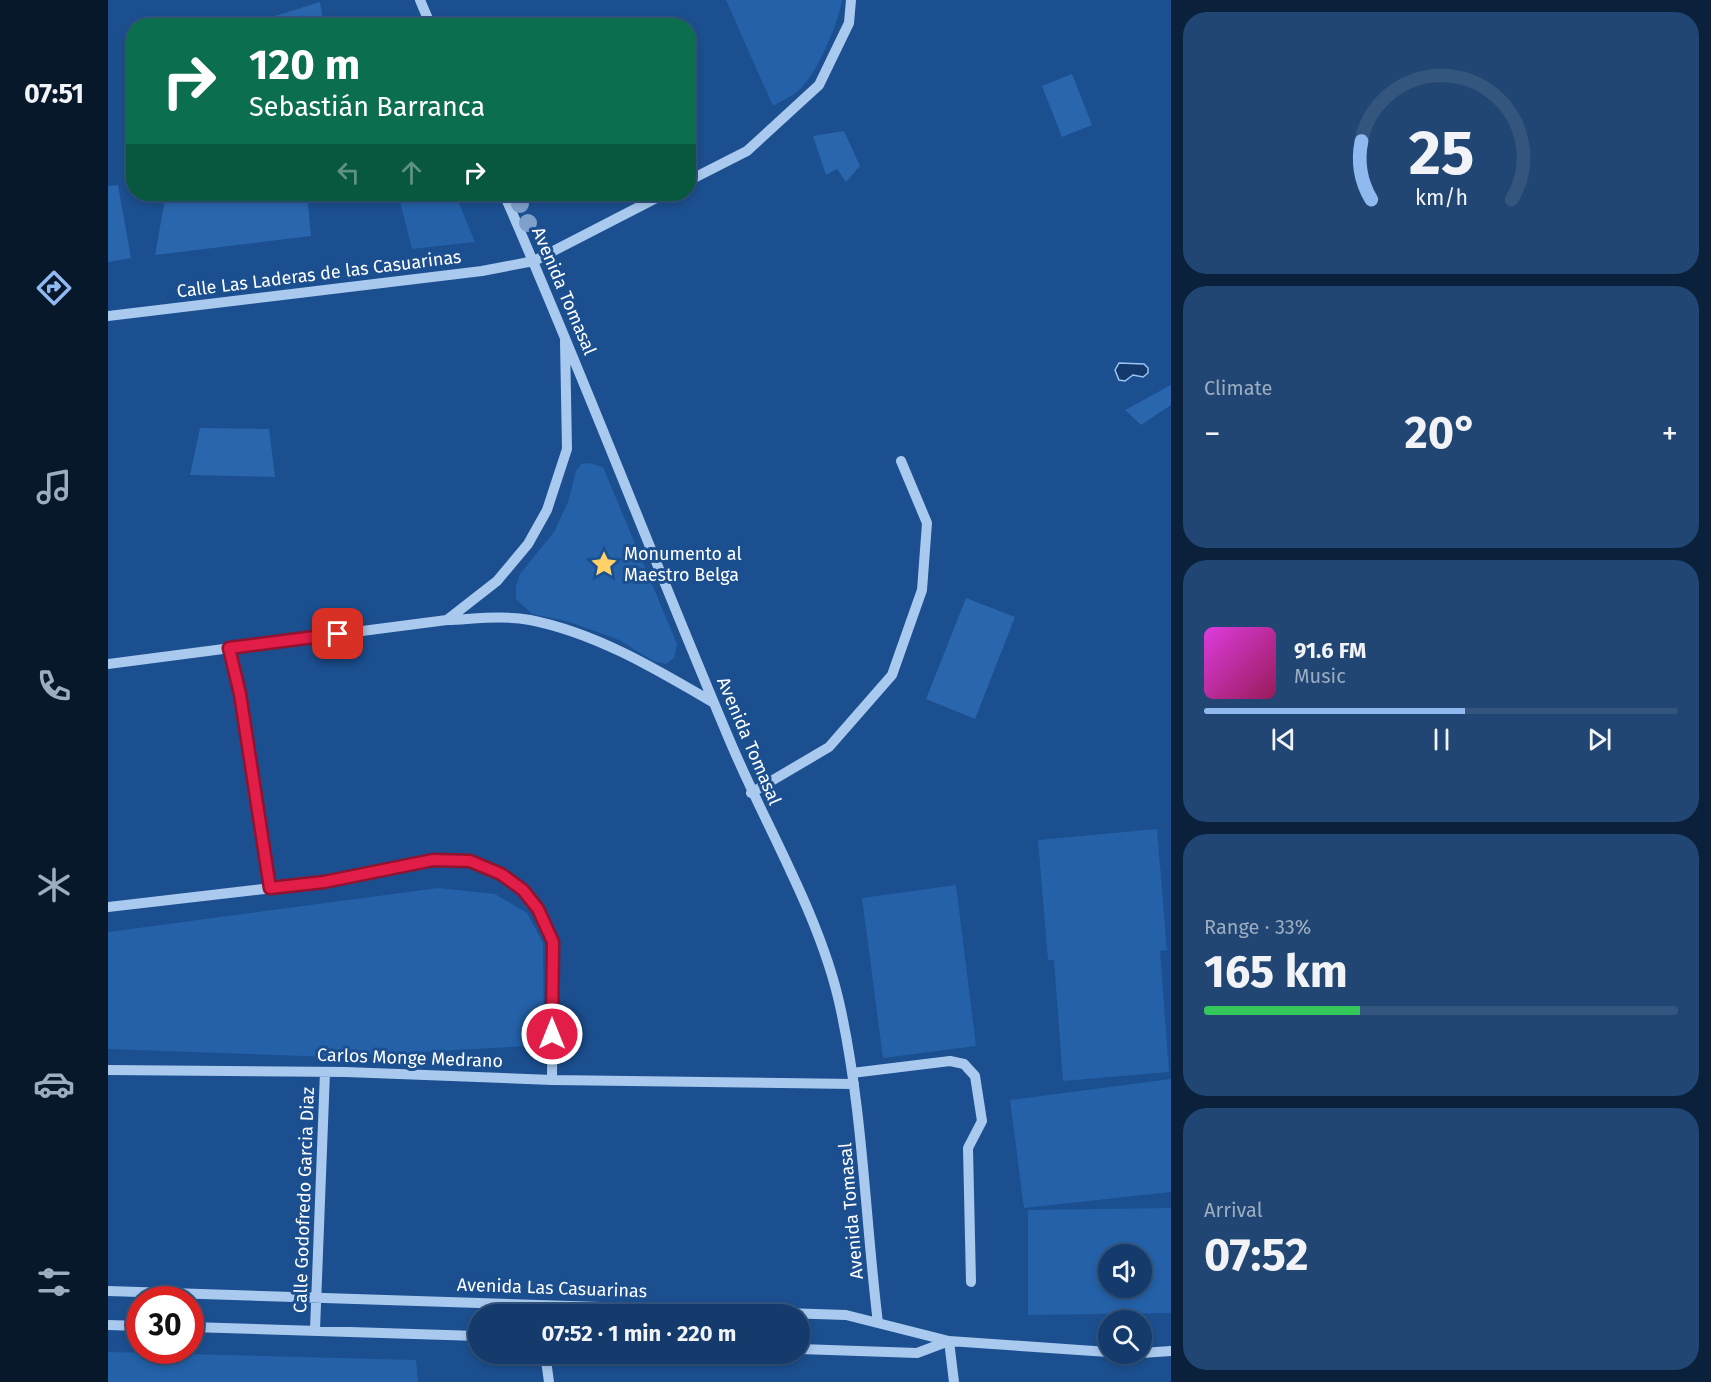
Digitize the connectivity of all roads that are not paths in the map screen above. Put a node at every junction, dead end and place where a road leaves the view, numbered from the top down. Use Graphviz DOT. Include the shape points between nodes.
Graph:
graph roads {
  1 [pos="420,0"];
  2 [pos="851,0"];
  3 [pos="428,18"];
  4 [pos="696,177"];
  5 [pos="507,201"];
  6 [pos="650,201"];
  7 [pos="534,261"];
  8 [pos="108,316"];
  9 [pos="565,332"];
  10 [pos="901,461"];
  11 [pos="447,620"];
  12 [pos="229,648"];
  13 [pos="108,664"];
  14 [pos="714,703"];
  15 [pos="751,793"];
  16 [pos="270,888"];
  17 [pos="108,907"];
  18 [pos="108,1070"];
  19 [pos="326,1072"];
  20 [pos="853,1078"];
  21 [pos="552,1080"];
  22 [pos="971,1282"];
  23 [pos="108,1291"];
  24 [pos="317,1297"];
  25 [pos="468,1305"];
  26 [pos="810,1314"];
  27 [pos="878,1323"];
  28 [pos="108,1325"];
  29 [pos="126,1326"];
  30 [pos="204,1327"];
  31 [pos="315,1330"];
  32 [pos="468,1336"];
  33 [pos="949,1341"];
  34 [pos="810,1349"];
  35 [pos="1098,1351"];
  36 [pos="1171,1351"];
  37 [pos="1152,1352"];
  38 [pos="547,1364"];
  39 [pos="549,1382"];
  40 [pos="954,1382"];
  1 -- 3 [label="street"];
  2 -- 4 [label="street" via="849,23 819,86 747,151"];
  5 -- 7 [label="street, Avenida Tomasal"];
  6 -- 7 [label="street, Calle Las Laderas de las Casuarinas"];
  7 -- 8 [label="street, Calle Las Laderas de las Casuarinas" via="482,271"];
  7 -- 9 [label="street, Avenida Tomasal"];
  9 -- 11 [label="street" via="567,449 547,510 528,544 497,581"];
  9 -- 14 [label="street, Avenida Tomasal"];
  10 -- 15 [label="street" via="927,523 922,590 892,675 829,747"];
  11 -- 12 [label="street"];
  11 -- 14 [label="street" via="529,620 582,635"];
  12 -- 13 [label="street"];
  12 -- 16 [label="street" via="240,694"];
  14 -- 15 [label="street, Avenida Tomasal"];
  15 -- 20 [label="street, Avenida Tomasal" via="811,917 840,1004"];
  16 -- 17 [label="street"];
  16 -- 21 [label="street" via="324,882 433,860 470,861 501,874 523,890 538,909 553,942"];
  18 -- 19 [label="street, Carlos Monge Medrano"];
  19 -- 21 [label="street, Carlos Monge Medrano"];
  19 -- 24 [label="street, Calle Godofredo Garcia Diaz"];
  20 -- 21 [label="street, Carlos Monge Medrano"];
  20 -- 22 [label="street, Carlos Monge Medrano" via="950,1061 964,1064 975,1076 982,1121 968,1148"];
  20 -- 27 [label="street, Avenida Tomasal"];
  23 -- 24 [label="street, Avenida Las Casuarinas"];
  24 -- 25 [label="street, Avenida Las Casuarinas"];
  24 -- 31 [label="street, Calle Godofredo Garcia Diaz"];
  26 -- 27 [label="street, Avenida Las Casuarinas" via="846,1315"];
  27 -- 33 [label="street, Avenida Las Casuarinas"];
  28 -- 29 [label="street"];
  30 -- 31 [label="street"];
  31 -- 32 [label="street"];
  33 -- 34 [label="street" via="917,1353"];
  33 -- 35 [label="street"];
  33 -- 40 [label="street"];
  36 -- 37 [label="street"];
  38 -- 39 [label="street"];
}
